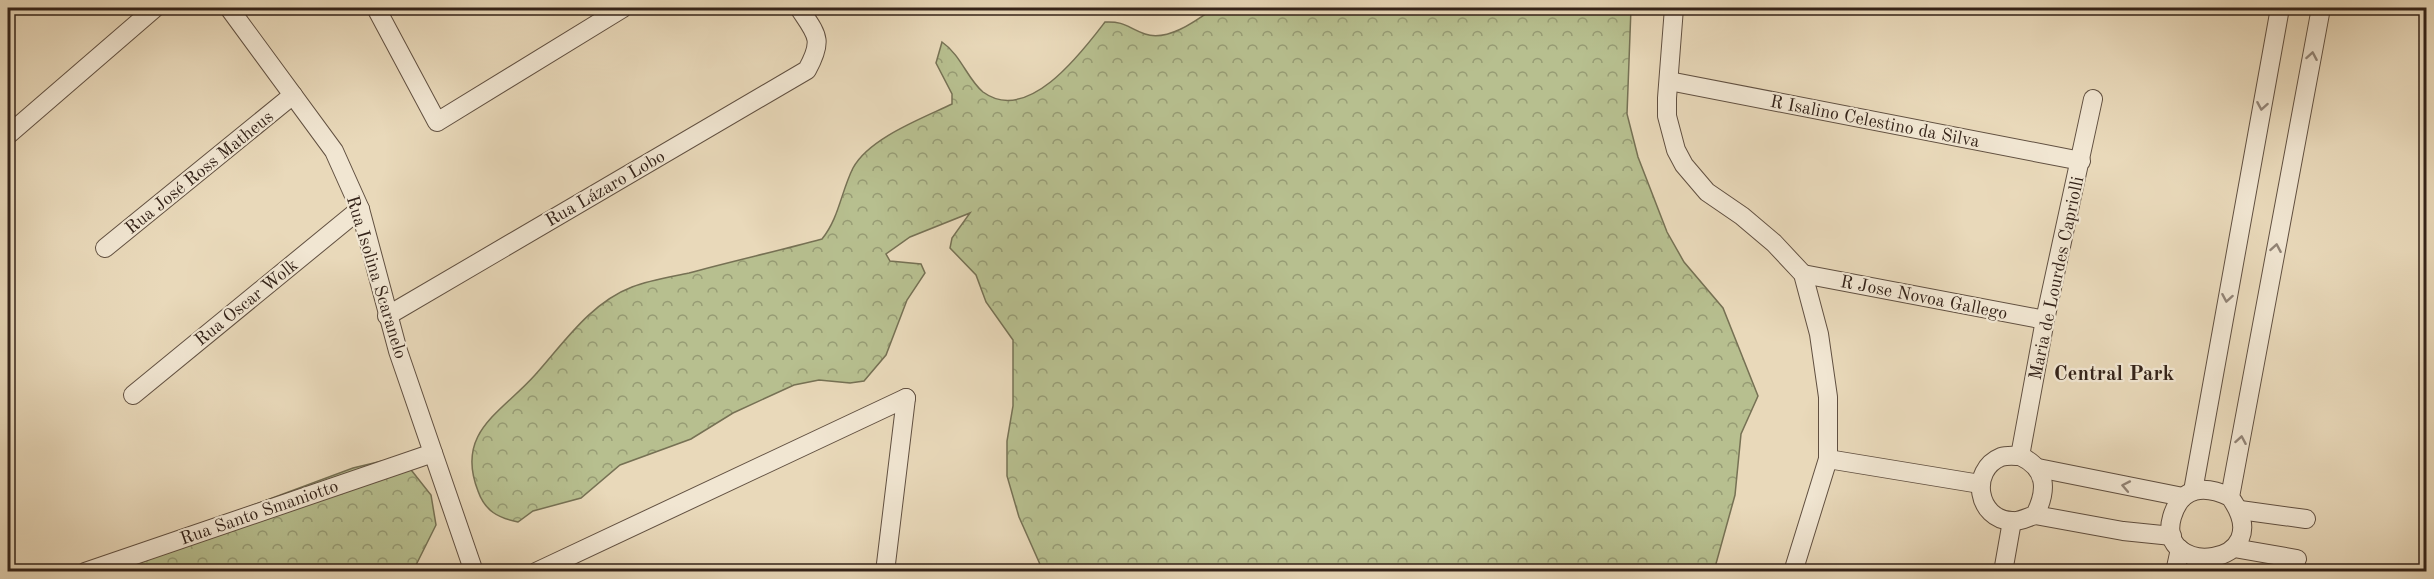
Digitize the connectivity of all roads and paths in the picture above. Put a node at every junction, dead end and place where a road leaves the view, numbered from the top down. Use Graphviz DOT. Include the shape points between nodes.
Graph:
graph roads {
  1 [pos="155,8"];
  2 [pos="229,8"];
  3 [pos="376,8"];
  4 [pos="623,8"];
  5 [pos="799,8"];
  6 [pos="1674,8"];
  7 [pos="2280,8"];
  8 [pos="2321,8"];
  9 [pos="1669,81"];
  10 [pos="294,95"];
  11 [pos="2093,99"];
  12 [pos="8,135"];
  13 [pos="2081,162"];
  14 [pos="360,209"];
  15 [pos="105,248"];
  16 [pos="1803,274"];
  17 [pos="387,316"];
  18 [pos="2045,320"];
  19 [pos="133,395"];
  20 [pos="433,453"];
  21 [pos="2020,456"];
  22 [pos="1828,459"];
  23 [pos="2038,468"];
  24 [pos="1980,484"];
  25 [pos="2188,494"];
  26 [pos="2235,504"];
  27 [pos="2035,515"];
  28 [pos="2306,519"];
  29 [pos="2012,521"];
  30 [pos="2176,542"];
  31 [pos="2234,548"];
  32 [pos="2297,559"];
  33 [pos="471,563"];
  34 [pos="2209,566"];
  35 [pos="85,572"];
  36 [pos="459,572"];
  37 [pos="536,572"];
  38 [pos="885,572"];
  39 [pos="1793,572"];
  40 [pos="2003,572"];
  41 [pos="2175,572"];
  1 -- 12 [label="street"];
  2 -- 10 [label="street, Rua Isolina Scaranelo"];
  3 -- 4 [label="street" via="437,122"];
  5 -- 17 [label="street, Rua Lázaro Lobo" via="818,37 807,70"];
  6 -- 9 [label="street"];
  7 -- 25 [label="street, one-way"];
  26 -- 8 [label="street, one-way"];
  9 -- 13 [label="street, R Isalino Celestino da Silva"];
  9 -- 16 [label="street" via="1667,116 1684,165 1707,192 1750,222"];
  10 -- 14 [label="street, Rua Isolina Scaranelo" via="334,151"];
  10 -- 15 [label="street, Rua José Ross Matheus"];
  11 -- 13 [label="street, Maria de Lourdes Capriolli"];
  13 -- 18 [label="street, Maria de Lourdes Capriolli"];
  14 -- 17 [label="street, Rua Isolina Scaranelo"];
  14 -- 19 [label="street, Rua Oscar Wolk"];
  16 -- 18 [label="street, R Jose Novoa Gallego"];
  16 -- 22 [label="street" via="1821,345 1828,397"];
  17 -- 20 [label="street, Rua Isolina Scaranelo"];
  18 -- 21 [label="street, Maria de Lourdes Capriolli"];
  20 -- 33 [label="street, Rua Isolina Scaranelo"];
  20 -- 35 [label="street, Rua Santo Smaniotto"];
  21 -- 23 [label="street"];
  21 -- 24 [label="street" via="2002,457 1987,467"];
  22 -- 24 [label="street"];
  22 -- 39 [label="street"];
  25 -- 23 [label="street, one-way"];
  23 -- 27 [label="street" via="2045,483 2043,500"];
  24 -- 29 [label="street" via="1982,502 1994,516"];
  25 -- 26 [label="street" via="2212,489"];
  25 -- 30 [label="street" via="2175,508 2170,522"];
  26 -- 28 [label="street"];
  26 -- 31 [label="street" via="2242,530"];
  27 -- 29 [label="street"];
  27 -- 30 [label="street"];
  29 -- 40 [label="street"];
  30 -- 34 [label="street"];
  30 -- 41 [label="street"];
  31 -- 32 [label="street"];
  31 -- 34 [label="street"];
  33 -- 36 [label="street"];
  37 -- 38 [label="street" via="906,398"];
}
